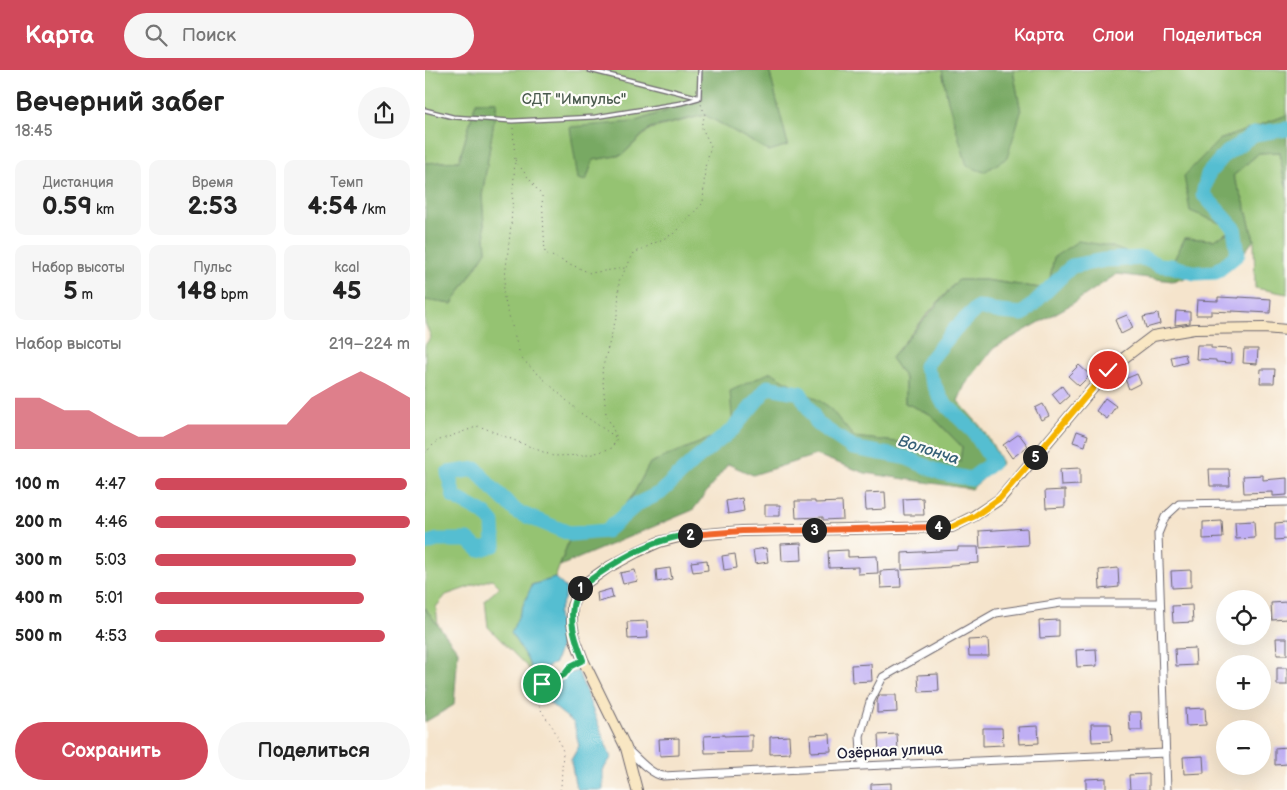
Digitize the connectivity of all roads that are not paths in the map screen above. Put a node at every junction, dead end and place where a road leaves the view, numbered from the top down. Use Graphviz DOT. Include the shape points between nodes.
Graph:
graph roads {
  1 [pos="589,70"];
  2 [pos="700,70"];
  3 [pos="699,98"];
  4 [pos="425,110"];
  5 [pos="1287,330"];
  6 [pos="1287,502"];
  7 [pos="1160,603"];
  8 [pos="626,748"];
  9 [pos="1167,753"];
  10 [pos="862,766"];
  11 [pos="637,790"];
  12 [pos="1167,790"];
  1 -- 3 [label="lane"];
  2 -- 3 [label="lane"];
  3 -- 4 [label="lane" via="595,117 512,121 453,118"];
  5 -- 8 [label="street" via="1194,329 1153,336 1108,370 1000,498 952,527 742,531 683,536 659,542 607,568 583,585 577,594 572,606 572,623 583,660"];
  6 -- 7 [label="street" via="1179,504 1165,517 1158,534"];
  7 -- 9 [label="street"];
  7 -- 10 [label="street" via="1061,603 996,613 883,677 870,702 860,736"];
  8 -- 10 [label="street, Озёрная улица" via="653,772 663,776"];
  8 -- 11 [label="street"];
  9 -- 10 [label="street, Озёрная улица"];
  9 -- 12 [label="street"];
}
